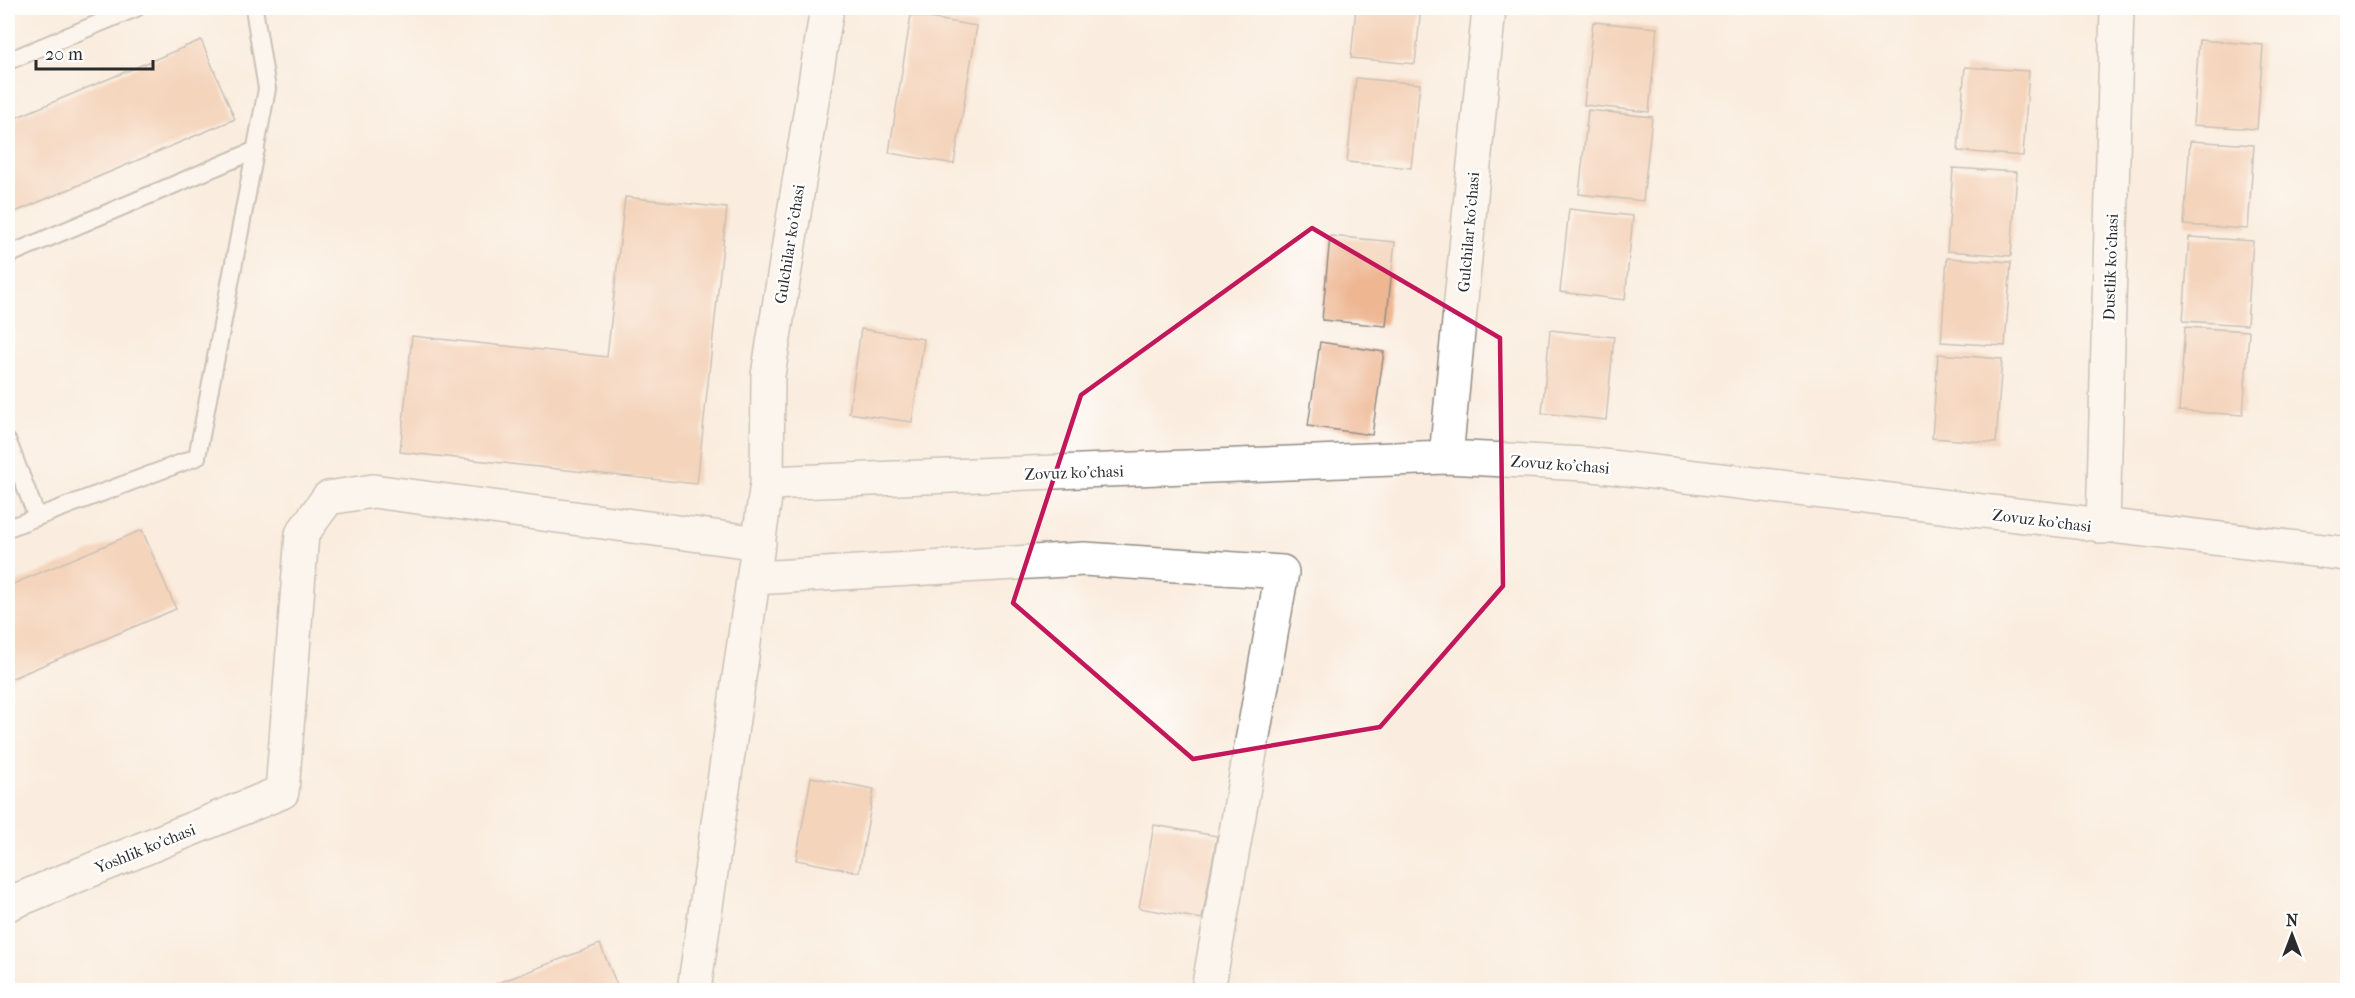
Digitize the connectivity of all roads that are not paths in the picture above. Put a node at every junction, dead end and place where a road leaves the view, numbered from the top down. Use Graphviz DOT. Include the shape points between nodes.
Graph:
graph roads {
  1 [pos="136,8"];
  2 [pos="254,8"];
  3 [pos="827,8"];
  4 [pos="1489,8"];
  5 [pos="2117,8"];
  6 [pos="8,61"];
  7 [pos="256,150"];
  8 [pos="8,255"];
  9 [pos="8,442"];
  10 [pos="1446,458"];
  11 [pos="767,483"];
  12 [pos="37,517"];
  13 [pos="2103,527"];
  14 [pos="8,528"];
  15 [pos="759,543"];
  16 [pos="2348,555"];
  17 [pos="754,578"];
  18 [pos="8,904"];
  19 [pos="694,990"];
  20 [pos="1208,990"];
  1 -- 6 [label="lane"];
  2 -- 7 [label="lane" via="267,89"];
  3 -- 11 [label="street, Gulchilar ko'chasi" via="768,375"];
  4 -- 10 [label="street, Gulchilar ko'chasi"];
  5 -- 13 [label="street, Dustlik ko'chasi"];
  7 -- 8 [label="lane"];
  7 -- 12 [label="lane" via="197,458"];
  9 -- 12 [label="lane"];
  10 -- 11 [label="street, Zovuz ko'chasi"];
  10 -- 13 [label="street, Zovuz ko'chasi" via="1585,464"];
  11 -- 15 [label="street, Gulchilar ko'chasi"];
  12 -- 14 [label="lane"];
  13 -- 16 [label="street, Zovuz ko'chasi"];
  15 -- 17 [label="street, Gulchilar ko'chasi"];
  15 -- 18 [label="street, Yoshlik ko'chasi" via="373,491 328,498 302,534 282,792"];
  17 -- 19 [label="street, Gulchilar ko'chasi"];
  17 -- 20 [label="street" via="1084,559 1282,572"];
}
